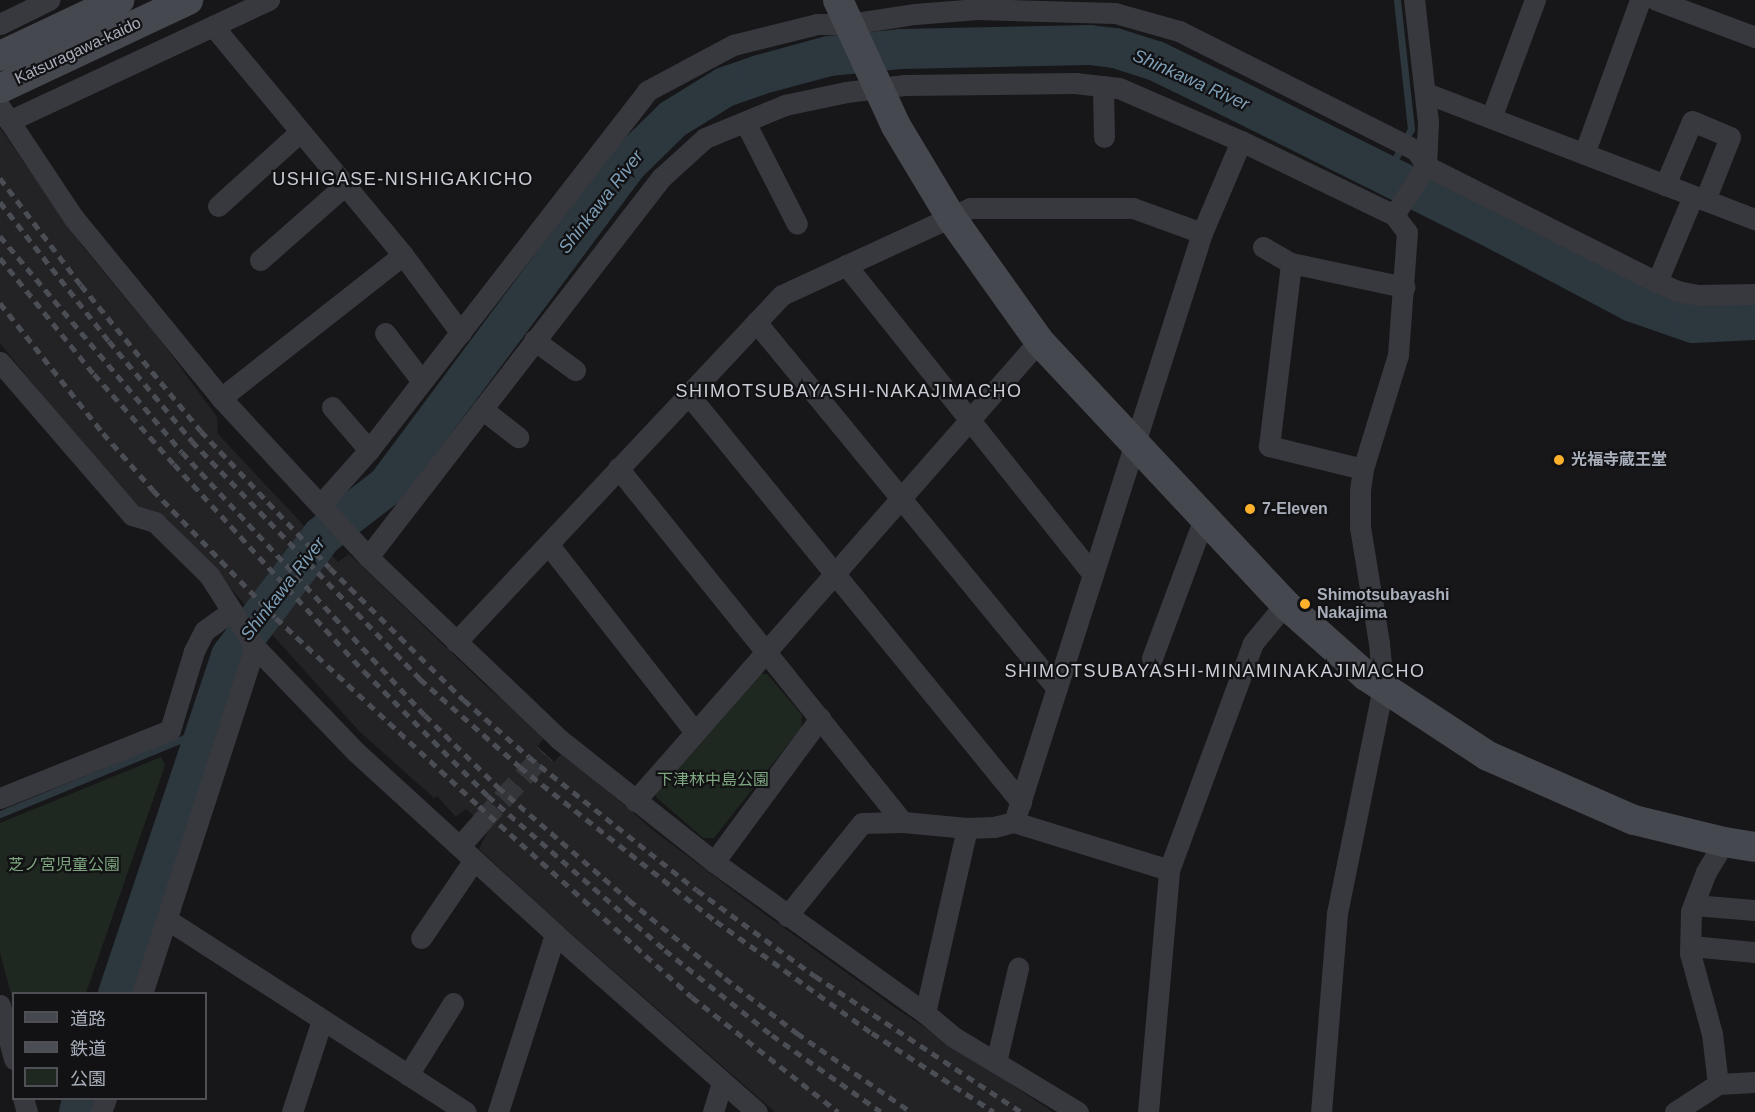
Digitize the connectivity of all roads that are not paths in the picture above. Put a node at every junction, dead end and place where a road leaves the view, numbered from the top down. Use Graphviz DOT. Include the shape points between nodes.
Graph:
graph roads {
  1 [pos="50,0"];
  2 [pos="119,0"];
  3 [pos="188,0"];
  4 [pos="269,0"];
  5 [pos="1414,0"];
  6 [pos="1535,0"];
  7 [pos="1640,0"];
  8 [pos="1656,0"];
  9 [pos="979,4"];
  10 [pos="847,20"];
  11 [pos="0,24"];
  12 [pos="213,26"];
  13 [pos="1755,37"];
  14 [pos="0,56"];
  15 [pos="875,79"];
  16 [pos="1103,86"];
  17 [pos="1426,93"];
  18 [pos="4,105"];
  19 [pos="1491,118"];
  20 [pos="745,122"];
  21 [pos="300,132"];
  22 [pos="1104,136"];
  23 [pos="1241,141"];
  24 [pos="1584,154"];
  25 [pos="1421,164"];
  26 [pos="345,185"];
  27 [pos="1665,185"];
  28 [pos="1699,198"];
  29 [pos="218,206"];
  30 [pos="1398,210"];
  31 [pos="950,216"];
  32 [pos="1755,219"];
  33 [pos="797,224"];
  34 [pos="1202,233"];
  35 [pos="1263,247"];
  36 [pos="403,255"];
  37 [pos="260,260"];
  38 [pos="1291,263"];
  39 [pos="846,265"];
  40 [pos="1657,282"];
  41 [pos="1404,287"];
  42 [pos="1755,294"];
  43 [pos="756,322"];
  44 [pos="385,333"];
  45 [pos="461,333"];
  46 [pos="534,340"];
  47 [pos="1039,341"];
  48 [pos="0,362"];
  49 [pos="575,370"];
  50 [pos="421,380"];
  51 [pos="8,386"];
  52 [pos="687,394"];
  53 [pos="221,398"];
  54 [pos="332,408"];
  55 [pos="482,409"];
  56 [pos="969,420"];
  57 [pos="518,437"];
  58 [pos="1134,446"];
  59 [pos="369,450"];
  60 [pos="618,468"];
  61 [pos="1363,469"];
  62 [pos="901,498"];
  63 [pos="321,504"];
  64 [pos="1204,518"];
  65 [pos="548,544"];
  66 [pos="368,557"];
  67 [pos="834,574"];
  68 [pos="1093,574"];
  69 [pos="1285,604"];
  70 [pos="230,612"];
  71 [pos="456,642"];
  72 [pos="255,647"];
  73 [pos="766,652"];
  74 [pos="1152,658"];
  75 [pos="1383,687"];
  76 [pos="1057,688"];
  77 [pos="820,718"];
  78 [pos="695,732"];
  79 [pos="0,798"];
  80 [pos="635,801"];
  81 [pos="1021,802"];
  82 [pos="481,822"];
  83 [pos="903,822"];
  84 [pos="1014,822"];
  85 [pos="967,828"];
  86 [pos="1724,842"];
  87 [pos="1755,847"];
  88 [pos="467,853"];
  89 [pos="714,861"];
  90 [pos="1169,870"];
  91 [pos="1694,905"];
  92 [pos="1755,910"];
  93 [pos="787,916"];
  94 [pos="168,921"];
  95 [pos="555,934"];
  96 [pos="421,938"];
  97 [pos="1691,946"];
  98 [pos="1755,952"];
  99 [pos="1018,968"];
  100 [pos="142,992"];
  101 [pos="453,1003"];
  102 [pos="0,1005"];
  103 [pos="925,1013"];
  104 [pos="322,1020"];
  105 [pos="12,1051"];
  106 [pos="996,1062"];
  107 [pos="408,1075"];
  108 [pos="1755,1082"];
  109 [pos="722,1083"];
  110 [pos="1718,1084"];
  111 [pos="292,1112"];
  112 [pos="466,1112"];
  113 [pos="498,1112"];
  114 [pos="713,1112"];
  115 [pos="757,1112"];
  116 [pos="1078,1112"];
  117 [pos="1148,1112"];
  118 [pos="1321,1112"];
  119 [pos="1676,1112"];
  1 -- 11 [label="street"];
  2 -- 14 [label="street, Katsuragawa-kaido"];
  3 -- 18 [label="street, Katsuragawa-kaido"];
  4 -- 12 [label="street"];
  5 -- 17 [label="street"];
  6 -- 19 [label="street"];
  7 -- 24 [label="street"];
  8 -- 13 [label="street"];
  9 -- 10 [label="street"];
  9 -- 25 [label="street" via="1115,13 1179,31 1393,139"];
  10 -- 15 [label="street"];
  10 -- 45 [label="street" via="733,45 647,91"];
  12 -- 18 [label="street"];
  12 -- 21 [label="street"];
  15 -- 16 [label="street"];
  15 -- 20 [label="street" via="785,105"];
  15 -- 31 [label="street" via="896,126"];
  16 -- 22 [label="street"];
  16 -- 23 [label="street" via="1119,88"];
  17 -- 19 [label="street"];
  17 -- 25 [label="street"];
  18 -- 53 [label="street" via="73,217"];
  19 -- 24 [label="street"];
  20 -- 33 [label="street"];
  20 -- 46 [label="street" via="705,138 662,177"];
  21 -- 26 [label="street"];
  21 -- 29 [label="street"];
  23 -- 30 [label="street"];
  23 -- 34 [label="street"];
  24 -- 27 [label="street"];
  25 -- 30 [label="street"];
  25 -- 40 [label="street"];
  26 -- 36 [label="street"];
  26 -- 37 [label="street"];
  27 -- 28 [label="street"];
  27 -- 28 [label="street" via="1692,121 1730,137"];
  28 -- 32 [label="street"];
  28 -- 40 [label="street"];
  30 -- 41 [label="street" via="1407,232"];
  31 -- 34 [label="street" via="970,208 1133,208"];
  31 -- 39 [label="street"];
  31 -- 47 [label="street"];
  34 -- 58 [label="street"];
  35 -- 38 [label="street"];
  36 -- 45 [label="street"];
  36 -- 53 [label="street"];
  38 -- 41 [label="street"];
  38 -- 61 [label="street" via="1269,446"];
  39 -- 43 [label="street" via="782,295"];
  39 -- 56 [label="street"];
  40 -- 42 [label="street" via="1697,295"];
  41 -- 61 [label="street" via="1398,355"];
  43 -- 52 [label="street"];
  43 -- 62 [label="street"];
  44 -- 50 [label="street"];
  45 -- 50 [label="street"];
  46 -- 49 [label="street"];
  46 -- 55 [label="street"];
  47 -- 56 [label="street"];
  47 -- 58 [label="street"];
  48 -- 51 [label="street"];
  50 -- 59 [label="street"];
  51 -- 70 [label="street" via="132,515 155,522 209,575"];
  52 -- 60 [label="street"];
  52 -- 67 [label="street"];
  53 -- 63 [label="street"];
  54 -- 59 [label="street"];
  55 -- 57 [label="street"];
  55 -- 66 [label="street"];
  56 -- 62 [label="street"];
  56 -- 68 [label="street"];
  58 -- 64 [label="street"];
  58 -- 68 [label="street"];
  59 -- 63 [label="street"];
  60 -- 65 [label="street"];
  60 -- 73 [label="street"];
  61 -- 75 [label="street" via="1360,527"];
  62 -- 67 [label="street"];
  62 -- 76 [label="street"];
  63 -- 66 [label="street"];
  64 -- 69 [label="street"];
  64 -- 74 [label="street"];
  65 -- 71 [label="street"];
  65 -- 78 [label="street"];
  66 -- 71 [label="street"];
  67 -- 73 [label="street"];
  67 -- 81 [label="street"];
  68 -- 76 [label="street"];
  69 -- 75 [label="street"];
  69 -- 90 [label="street" via="1253,643"];
  70 -- 72 [label="street"];
  70 -- 79 [label="street" via="204,631 170,730"];
  71 -- 80 [label="street" via="552,746"];
  72 -- 88 [label="street" via="356,752"];
  72 -- 94 [label="street"];
  73 -- 77 [label="street"];
  73 -- 78 [label="street"];
  75 -- 86 [label="street" via="1488,756 1634,820"];
  75 -- 118 [label="street" via="1337,914"];
  76 -- 81 [label="street"];
  77 -- 83 [label="street"];
  77 -- 89 [label="street"];
  78 -- 80 [label="street"];
  80 -- 89 [label="street"];
  81 -- 84 [label="street"];
  82 -- 88 [label="street"];
  83 -- 85 [label="street"];
  83 -- 93 [label="street" via="862,823"];
  84 -- 85 [label="street"];
  84 -- 90 [label="street"];
  85 -- 103 [label="street"];
  86 -- 87 [label="street"];
  86 -- 91 [label="street" via="1706,872"];
  88 -- 95 [label="street"];
  88 -- 96 [label="street"];
  89 -- 93 [label="street"];
  90 -- 117 [label="street"];
  91 -- 92 [label="street"];
  91 -- 97 [label="street"];
  93 -- 103 [label="street"];
  94 -- 100 [label="street"];
  94 -- 104 [label="street"];
  95 -- 109 [label="street"];
  95 -- 113 [label="street"];
  97 -- 98 [label="street"];
  97 -- 110 [label="street" via="1712,1034"];
  99 -- 106 [label="street"];
  101 -- 107 [label="street"];
  102 -- 105 [label="street"];
  103 -- 106 [label="street" via="952,1036"];
  104 -- 107 [label="street"];
  104 -- 111 [label="street"];
  106 -- 116 [label="street"];
  107 -- 112 [label="street"];
  108 -- 110 [label="street"];
  109 -- 114 [label="street"];
  109 -- 115 [label="street"];
  110 -- 119 [label="street"];
}
